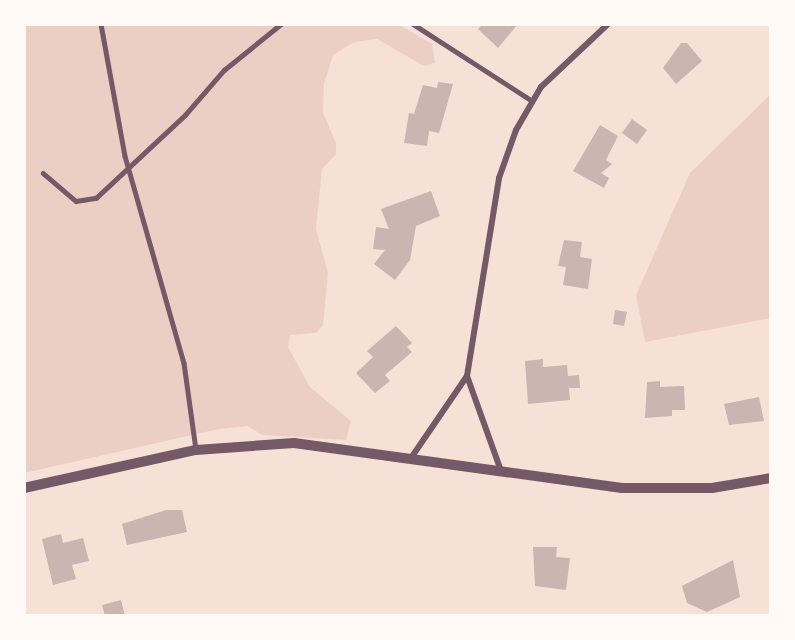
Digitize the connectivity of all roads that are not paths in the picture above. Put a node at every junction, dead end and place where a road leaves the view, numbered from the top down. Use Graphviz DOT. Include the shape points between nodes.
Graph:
graph roads {
  1 [pos="101,24"];
  2 [pos="281,24"];
  3 [pos="413,24"];
  4 [pos="608,24"];
  5 [pos="531,100"];
  6 [pos="128,168"];
  7 [pos="43,173"];
  8 [pos="467,376"];
  9 [pos="196,450"];
  10 [pos="411,458"];
  11 [pos="501,471"];
  12 [pos="771,478"];
  13 [pos="24,488"];
  1 -- 6 [label="lane"];
  2 -- 6 [label="lane" via="224,70"];
  3 -- 5 [label="lane"];
  4 -- 5 [label="street"];
  5 -- 8 [label="street" via="499,177"];
  6 -- 7 [label="lane" via="96,198 81,203"];
  6 -- 9 [label="lane" via="182,350"];
  8 -- 10 [label="street"];
  8 -- 11 [label="street"];
  9 -- 10 [label="street" via="294,443"];
  9 -- 13 [label="street"];
  10 -- 11 [label="street"];
  11 -- 12 [label="street" via="662,490"];
}
